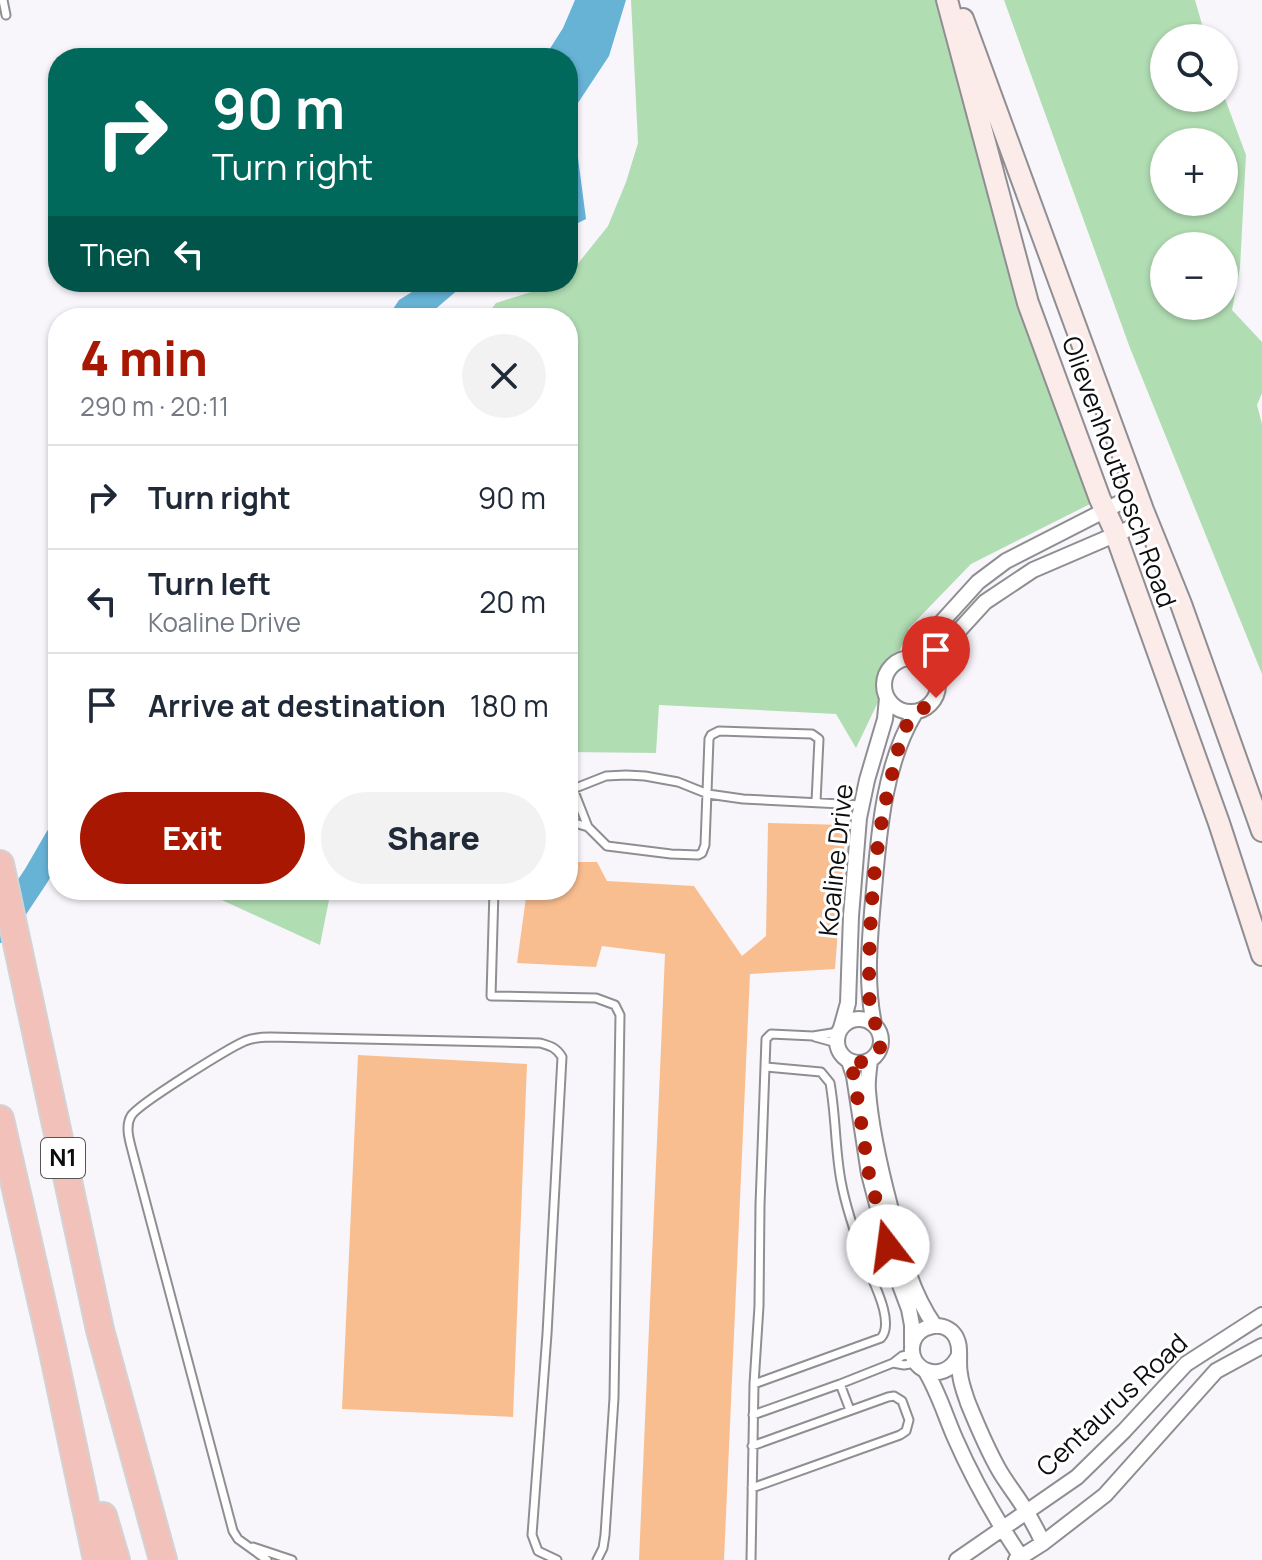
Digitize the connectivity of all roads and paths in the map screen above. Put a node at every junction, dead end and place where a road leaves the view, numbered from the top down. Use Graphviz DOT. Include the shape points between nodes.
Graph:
graph roads {
  1 [pos="3,0"];
  2 [pos="947,0"];
  3 [pos="956,0"];
  4 [pos="6,15"];
  5 [pos="1137,494"];
  6 [pos="1106,509"];
  7 [pos="1147,521"];
  8 [pos="1115,534"];
  9 [pos="909,658"];
  10 [pos="932,667"];
  11 [pos="887,698"];
  12 [pos="915,713"];
  13 [pos="578,787"];
  14 [pos="708,794"];
  15 [pos="816,802"];
  16 [pos="578,805"];
  17 [pos="861,805"];
  18 [pos="884,808"];
  19 [pos="578,824"];
  20 [pos="588,827"];
  21 [pos="1262,831"];
  22 [pos="0,864"];
  23 [pos="494,900"];
  24 [pos="1262,955"];
  25 [pos="874,1024"];
  26 [pos="839,1034"];
  27 [pos="870,1060"];
  28 [pos="849,1061"];
  29 [pos="766,1067"];
  30 [pos="0,1119"];
  31 [pos="1262,1315"];
  32 [pos="935,1326"];
  33 [pos="1262,1346"];
  34 [pos="52,1347"];
  35 [pos="958,1357"];
  36 [pos="916,1358"];
  37 [pos="754,1384"];
  38 [pos="840,1384"];
  39 [pos="850,1410"];
  40 [pos="753,1415"];
  41 [pos="752,1446"];
  42 [pos="752,1488"];
  43 [pos="1027,1512"];
  44 [pos="1002,1528"];
  45 [pos="1043,1543"];
  46 [pos="247,1545"];
  47 [pos="1018,1558"];
  48 [pos="97,1560"];
  49 [pos="116,1560"];
  50 [pos="163,1560"];
  51 [pos="267,1560"];
  52 [pos="291,1560"];
  53 [pos="557,1560"];
  54 [pos="597,1560"];
  55 [pos="751,1560"];
  56 [pos="957,1560"];
  1 -- 4 [label="lane"];
  2 -- 6 [label="main road, Olievenhoutbosch Road" via="1028,303"];
  3 -- 5 [label="main road, Olievenhoutbosch Road"];
  5 -- 6 [label="street, Koaline Drive"];
  5 -- 7 [label="main road, Olievenhoutbosch Road"];
  6 -- 8 [label="main road, Olievenhoutbosch Road"];
  6 -- 9 [label="street, Koaline Drive" via="1006,561 978,582"];
  7 -- 8 [label="street"];
  7 -- 21 [label="main road, Olievenhoutbosch Road"];
  8 -- 10 [label="street" via="1033,570 985,602"];
  8 -- 24 [label="main road, Olievenhoutbosch Road"];
  9 -- 10 [label="street"];
  9 -- 11 [label="street, Koaline Drive" via="887,673"];
  10 -- 12 [label="street, Koaline Drive" via="939,685 936,698"];
  11 -- 12 [label="street" via="896,708"];
  11 -- 17 [label="street, Koaline Drive"];
  12 -- 18 [label="street, Koaline Drive" via="903,732"];
  13 -- 14 [label="lane" via="626,775 678,782"];
  14 -- 15 [label="lane"];
  14 -- 15 [label="lane" via="711,735 812,734 819,739"];
  14 -- 20 [label="lane" via="705,845 698,855 612,847"];
  15 -- 17 [label="lane"];
  16 -- 20 [label="lane"];
  17 -- 18 [label="street"];
  17 -- 26 [label="street, Koaline Drive" via="848,1003"];
  18 -- 25 [label="street, Koaline Drive" via="871,925 869,1001"];
  19 -- 20 [label="lane"];
  22 -- 50 [label="highway, N1" via="100,1330"];
  23 -- 54 [label="lane" via="491,996 596,998 615,1005 620,1015 614,1398 605,1535"];
  25 -- 26 [label="street" via="861,1018 847,1022"];
  25 -- 27 [label="street" via="881,1044"];
  26 -- 28 [label="street"];
  26 -- 29 [label="lane" via="769,1035"];
  27 -- 28 [label="street"];
  27 -- 32 [label="street" via="868,1089 881,1170 901,1251"];
  28 -- 36 [label="street" via="869,1174 909,1309"];
  29 -- 37 [label="lane"];
  29 -- 37 [label="lane" via="821,1072 830,1083 841,1180 887,1328 881,1338"];
  30 -- 34 [label="highway, N1"];
  31 -- 43 [label="street, Centaurus Road" via="1186,1364 1077,1477"];
  32 -- 35 [label="street" via="955,1335"];
  32 -- 36 [label="street" via="915,1338"];
  33 -- 45 [label="street, Centaurus Road" via="1216,1371 1105,1495"];
  34 -- 48 [label="highway"];
  34 -- 49 [label="highway, N1"];
  35 -- 36 [label="street" via="938,1373"];
  35 -- 43 [label="street" via="967,1401 999,1470"];
  36 -- 38 [label="lane"];
  36 -- 44 [label="street" via="934,1384 955,1439"];
  37 -- 40 [label="lane"];
  38 -- 39 [label="lane"];
  38 -- 40 [label="lane"];
  39 -- 41 [label="lane"];
  39 -- 42 [label="lane" via="894,1396 902,1401 908,1427 900,1435"];
  40 -- 41 [label="lane"];
  41 -- 42 [label="lane"];
  42 -- 55 [label="lane"];
  43 -- 44 [label="street, Centaurus Road"];
  43 -- 45 [label="street"];
  44 -- 47 [label="street"];
  44 -- 56 [label="street, Centaurus Road"];
  45 -- 47 [label="street, Centaurus Road"];
  46 -- 51 [label="lane"];
  46 -- 52 [label="lane"];
  46 -- 53 [label="lane" via="233,1531 227,1512 130,1142 131,1116 254,1038 540,1043 556,1048 562,1057 532,1535 538,1551"];
}
